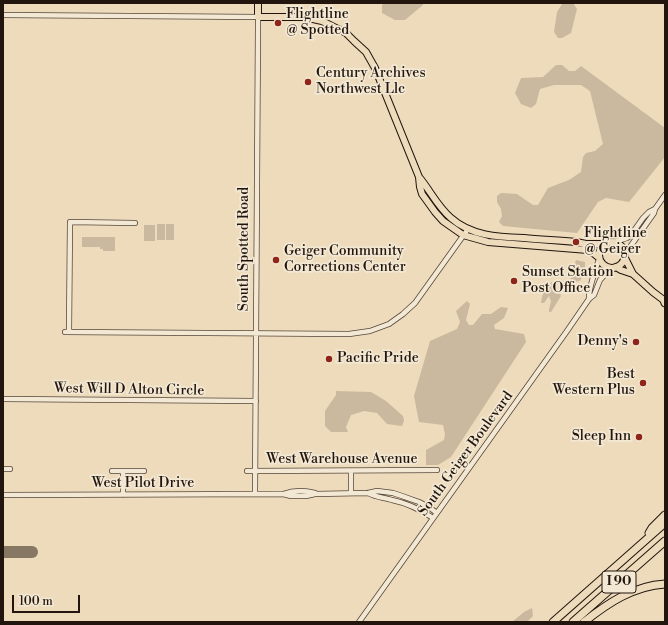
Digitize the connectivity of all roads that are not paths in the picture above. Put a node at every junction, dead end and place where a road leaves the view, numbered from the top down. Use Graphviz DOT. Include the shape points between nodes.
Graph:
graph roads {
  1 [pos="258,3"];
  2 [pos="3,15"];
  3 [pos="258,17"];
  4 [pos="419,177"];
  5 [pos="665,195"];
  6 [pos="655,209"];
  7 [pos="135,223"];
  8 [pos="468,229"];
  9 [pos="463,236"];
  10 [pos="614,242"];
  11 [pos="604,244"];
  12 [pos="625,256"];
  13 [pos="599,258"];
  14 [pos="614,268"];
  15 [pos="633,274"];
  16 [pos="589,299"];
  17 [pos="665,301"];
  18 [pos="257,334"];
  19 [pos="3,399"];
  20 [pos="256,401"];
  21 [pos="3,469"];
  22 [pos="10,469"];
  23 [pos="437,470"];
  24 [pos="112,471"];
  25 [pos="123,471"];
  26 [pos="144,471"];
  27 [pos="247,471"];
  28 [pos="255,471"];
  29 [pos="351,471"];
  30 [pos="351,493"];
  31 [pos="368,493"];
  32 [pos="255,494"];
  33 [pos="3,495"];
  34 [pos="124,495"];
  35 [pos="437,513"];
  36 [pos="665,516"];
  37 [pos="433,518"];
  38 [pos="665,523"];
  39 [pos="665,541"];
  40 [pos="641,544"];
  41 [pos="665,584"];
  42 [pos="359,622"];
  43 [pos="553,622"];
  44 [pos="573,622"];
  45 [pos="584,622"];
  1 -- 3 [label="main road, South Spotted Road"];
  2 -- 3 [label="street"];
  3 -- 4 [label="main road" via="322,21 354,40 366,52 375,68"];
  3 -- 18 [label="street, South Spotted Road"];
  4 -- 8 [label="main road" via="442,210"];
  4 -- 9 [label="main road" via="422,194 435,212"];
  5 -- 6 [label="street"];
  6 -- 10 [label="street" via="643,218 631,235"];
  6 -- 12 [label="street"];
  7 -- 18 [label="street" via="70,222 67,332"];
  8 -- 9 [label="street"];
  8 -- 11 [label="main road" via="502,237"];
  9 -- 13 [label="main road" via="488,242 588,250"];
  9 -- 18 [label="street" via="415,303 389,324 370,331 349,334"];
  10 -- 11 [label="main road"];
  10 -- 12 [label="main road" via="621,245"];
  11 -- 13 [label="main road" via="599,250"];
  12 -- 14 [label="main road" via="623,262"];
  12 -- 15 [label="main road"];
  13 -- 14 [label="main road" via="604,265"];
  13 -- 16 [label="street, South Geiger Boulevard" via="588,293"];
  14 -- 15 [label="main road"];
  14 -- 16 [label="street, South Geiger Boulevard" via="604,274"];
  15 -- 17 [label="main road"];
  16 -- 35 [label="street, South Geiger Boulevard"];
  18 -- 20 [label="street, South Spotted Road"];
  19 -- 20 [label="street, West Will D Alton Circle"];
  20 -- 28 [label="street, South Spotted Road"];
  21 -- 22 [label="street"];
  23 -- 29 [label="street, West Warehouse Avenue"];
  24 -- 25 [label="street"];
  25 -- 26 [label="street"];
  25 -- 34 [label="street"];
  27 -- 28 [label="street, West Warehouse Avenue"];
  28 -- 29 [label="street, West Warehouse Avenue"];
  28 -- 32 [label="street, South Spotted Road"];
  29 -- 30 [label="street"];
  30 -- 31 [label="street, West Pilot Drive"];
  30 -- 32 [label="street, West Pilot Drive" via="306,496"];
  31 -- 35 [label="street, West Pilot Drive" via="393,493 419,502"];
  31 -- 37 [label="street, West Pilot Drive" via="406,504"];
  32 -- 34 [label="street, West Pilot Drive"];
  33 -- 34 [label="street, West Pilot Drive"];
  35 -- 37 [label="street, South Geiger Boulevard"];
  36 -- 40 [label="highway" via="652,528"];
  37 -- 42 [label="street, South Geiger Boulevard"];
  38 -- 40 [label="highway, I 90"];
  39 -- 44 [label="highway, I 90"];
  40 -- 43 [label="highway, I 90"];
  41 -- 45 [label="highway" via="643,588 619,597"];
}
